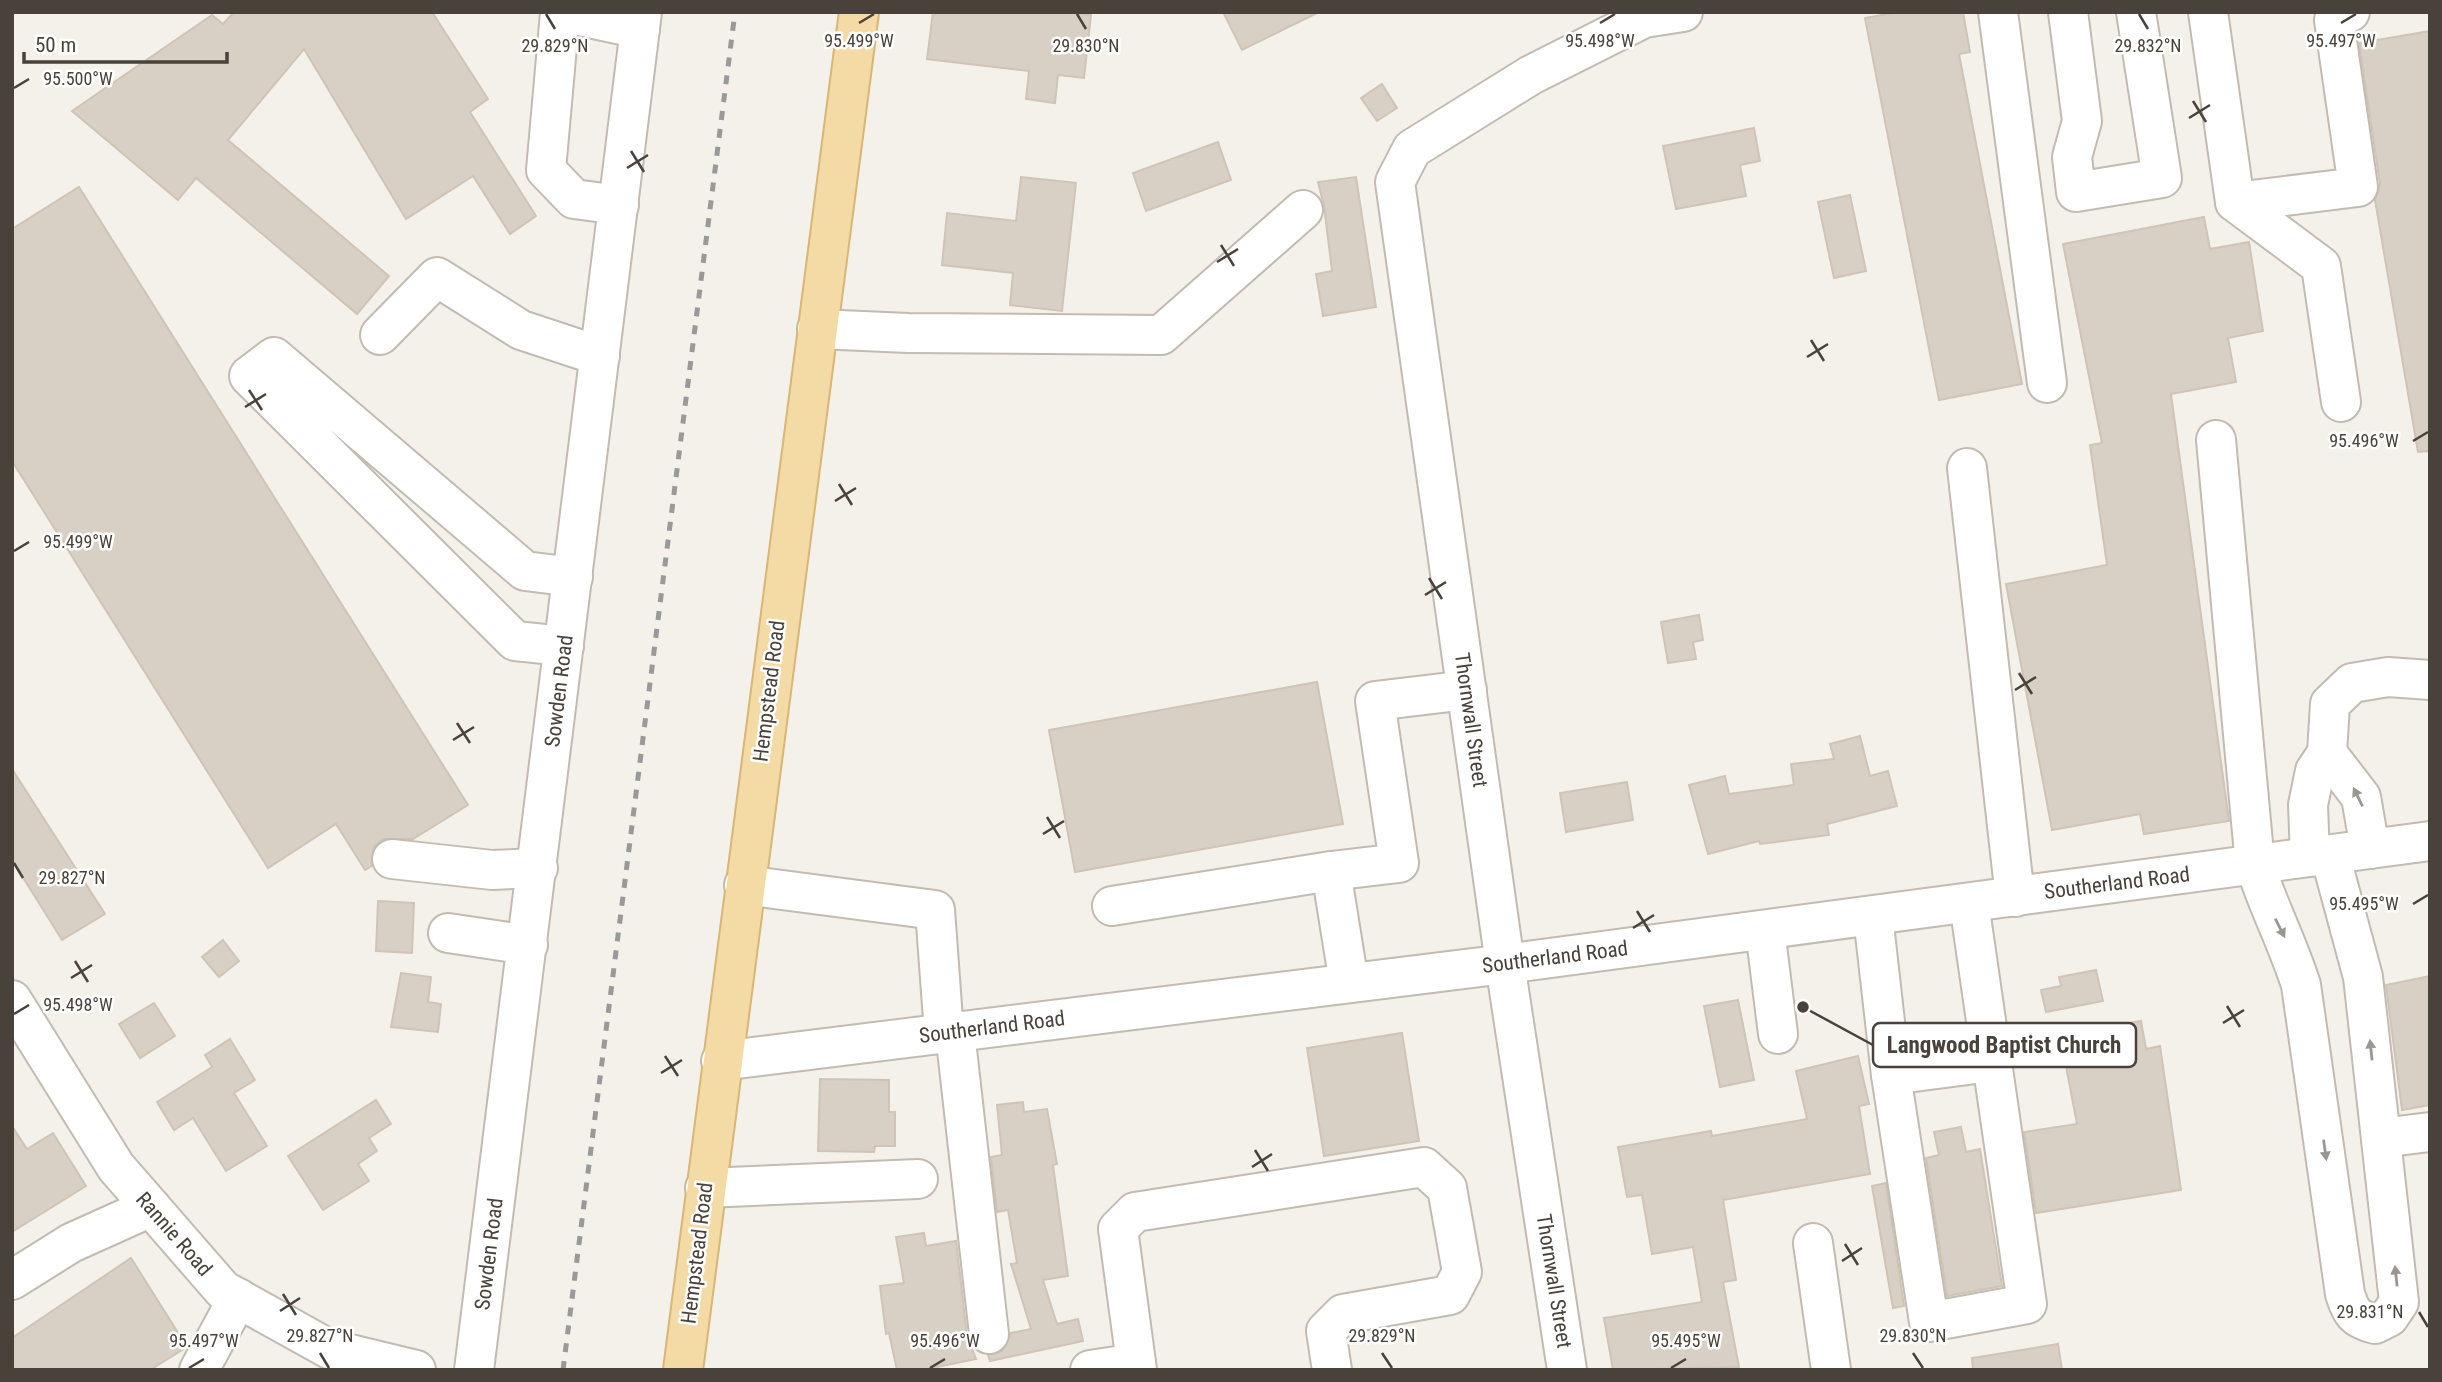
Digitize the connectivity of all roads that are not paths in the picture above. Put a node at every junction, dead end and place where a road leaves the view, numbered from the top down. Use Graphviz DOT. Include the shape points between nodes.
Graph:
graph roads {
  1 [pos="859,12"];
  2 [pos="1683,12"];
  3 [pos="1998,12"];
  4 [pos="2068,12"];
  5 [pos="2136,12"];
  6 [pos="2208,12"];
  7 [pos="2350,12"];
  8 [pos="561,13"];
  9 [pos="641,21"];
  10 [pos="2235,202"];
  11 [pos="619,205"];
  12 [pos="1303,210"];
  13 [pos="817,330"];
  14 [pos="380,335"];
  15 [pos="600,356"];
  16 [pos="2047,383"];
  17 [pos="2341,402"];
  18 [pos="2216,440"];
  19 [pos="1967,468"];
  20 [pos="573,577"];
  21 [pos="565,646"];
  22 [pos="2430,680"];
  23 [pos="1467,690"];
  24 [pos="2327,752"];
  25 [pos="2430,841"];
  26 [pos="2370,849"];
  27 [pos="2320,856"];
  28 [pos="392,859"];
  29 [pos="2255,865"];
  30 [pos="537,868"];
  31 [pos="1331,871"];
  32 [pos="744,886"];
  33 [pos="2015,897"];
  34 [pos="1969,903"];
  35 [pos="1112,906"];
  36 [pos="1873,916"];
  37 [pos="1765,930"];
  38 [pos="448,933"];
  39 [pos="528,945"];
  40 [pos="1506,964"];
  41 [pos="1349,983"];
  42 [pos="12,1000"];
  43 [pos="950,1033"];
  44 [pos="1778,1034"];
  45 [pos="721,1061"];
  46 [pos="1992,1062"];
  47 [pos="1891,1075"];
  48 [pos="2430,1132"];
  49 [pos="2381,1138"];
  50 [pos="918,1179"];
  51 [pos="705,1188"];
  52 [pos="150,1207"];
  53 [pos="1813,1243"];
  54 [pos="12,1280"];
  55 [pos="238,1298"];
  56 [pos="989,1334"];
  57 [pos="1137,1366"];
  58 [pos="199,1370"];
  59 [pos="416,1370"];
  60 [pos="474,1370"];
  61 [pos="683,1370"];
  62 [pos="1090,1370"];
  63 [pos="1332,1370"];
  64 [pos="1567,1370"];
  65 [pos="1831,1370"];
  1 -- 13 [label="main road, Hempstead Road"];
  2 -- 23 [label="street, Thornwall Street" via="1644,18 1531,75 1412,149 1395,182"];
  3 -- 16 [label="street"];
  4 -- 5 [label="street" via="2082,121 2072,157 2076,192 2162,178"];
  6 -- 10 [label="street"];
  7 -- 10 [label="street" via="2334,20 2358,187"];
  8 -- 9 [label="street"];
  8 -- 11 [label="street" via="546,170 574,199"];
  9 -- 11 [label="street, Sowden Road"];
  10 -- 17 [label="street" via="2321,266"];
  11 -- 15 [label="street, Sowden Road"];
  12 -- 13 [label="street" via="1161,335"];
  13 -- 32 [label="main road, Hempstead Road"];
  14 -- 15 [label="street" via="437,277 521,330"];
  15 -- 20 [label="street, Sowden Road"];
  18 -- 29 [label="street"];
  19 -- 33 [label="street"];
  20 -- 21 [label="street, Sowden Road"];
  20 -- 21 [label="street" via="525,572 274,357 250,376 515,641"];
  21 -- 30 [label="street, Sowden Road"];
  22 -- 24 [label="street" via="2388,677 2353,683 2330,704"];
  23 -- 31 [label="street" via="1375,701 1399,863"];
  23 -- 40 [label="street, Thornwall Street"];
  26 -- 24 [label="street, one-way" via="2361,797"];
  24 -- 27 [label="street" via="2315,771 2308,805"];
  25 -- 26 [label="street, Southerland Road"];
  26 -- 27 [label="street, Southerland Road"];
  27 -- 29 [label="street, Southerland Road"];
  49 -- 27 [label="street, one-way" via="2363,977"];
  28 -- 30 [label="street" via="492,870"];
  29 -- 33 [label="street, Southerland Road"];
  29 -- 49 [label="street, one-way" via="2301,985 2345,1294 2350,1312 2375,1324 2389,1317 2399,1302"];
  30 -- 39 [label="street, Sowden Road"];
  31 -- 35 [label="street"];
  31 -- 41 [label="street"];
  32 -- 43 [label="street" via="935,910"];
  32 -- 45 [label="main road, Hempstead Road"];
  33 -- 34 [label="street, Southerland Road"];
  34 -- 36 [label="street, Southerland Road"];
  34 -- 46 [label="street"];
  36 -- 37 [label="street, Southerland Road"];
  36 -- 47 [label="street"];
  37 -- 40 [label="street, Southerland Road"];
  37 -- 44 [label="street"];
  38 -- 39 [label="street"];
  39 -- 60 [label="street, Sowden Road"];
  40 -- 41 [label="street, Southerland Road"];
  40 -- 64 [label="street, Thornwall Street"];
  41 -- 43 [label="street, Southerland Road"];
  42 -- 52 [label="street, Rannie Road" via="116,1167"];
  43 -- 45 [label="street, Southerland Road"];
  43 -- 56 [label="street"];
  45 -- 51 [label="main road, Hempstead Road"];
  46 -- 47 [label="street"];
  46 -- 47 [label="street" via="2027,1304 1929,1322"];
  48 -- 49 [label="street"];
  50 -- 51 [label="street"];
  51 -- 61 [label="main road, Hempstead Road"];
  52 -- 54 [label="street" via="71,1243"];
  52 -- 55 [label="street, Rannie Road" via="223,1290"];
  53 -- 65 [label="street"];
  55 -- 58 [label="street"];
  55 -- 59 [label="street, Rannie Road" via="329,1349"];
  57 -- 62 [label="street"];
  57 -- 63 [label="street" via="1118,1230 1135,1212 1424,1167 1447,1188 1462,1272 1450,1294 1343,1314 1326,1331"];
}
